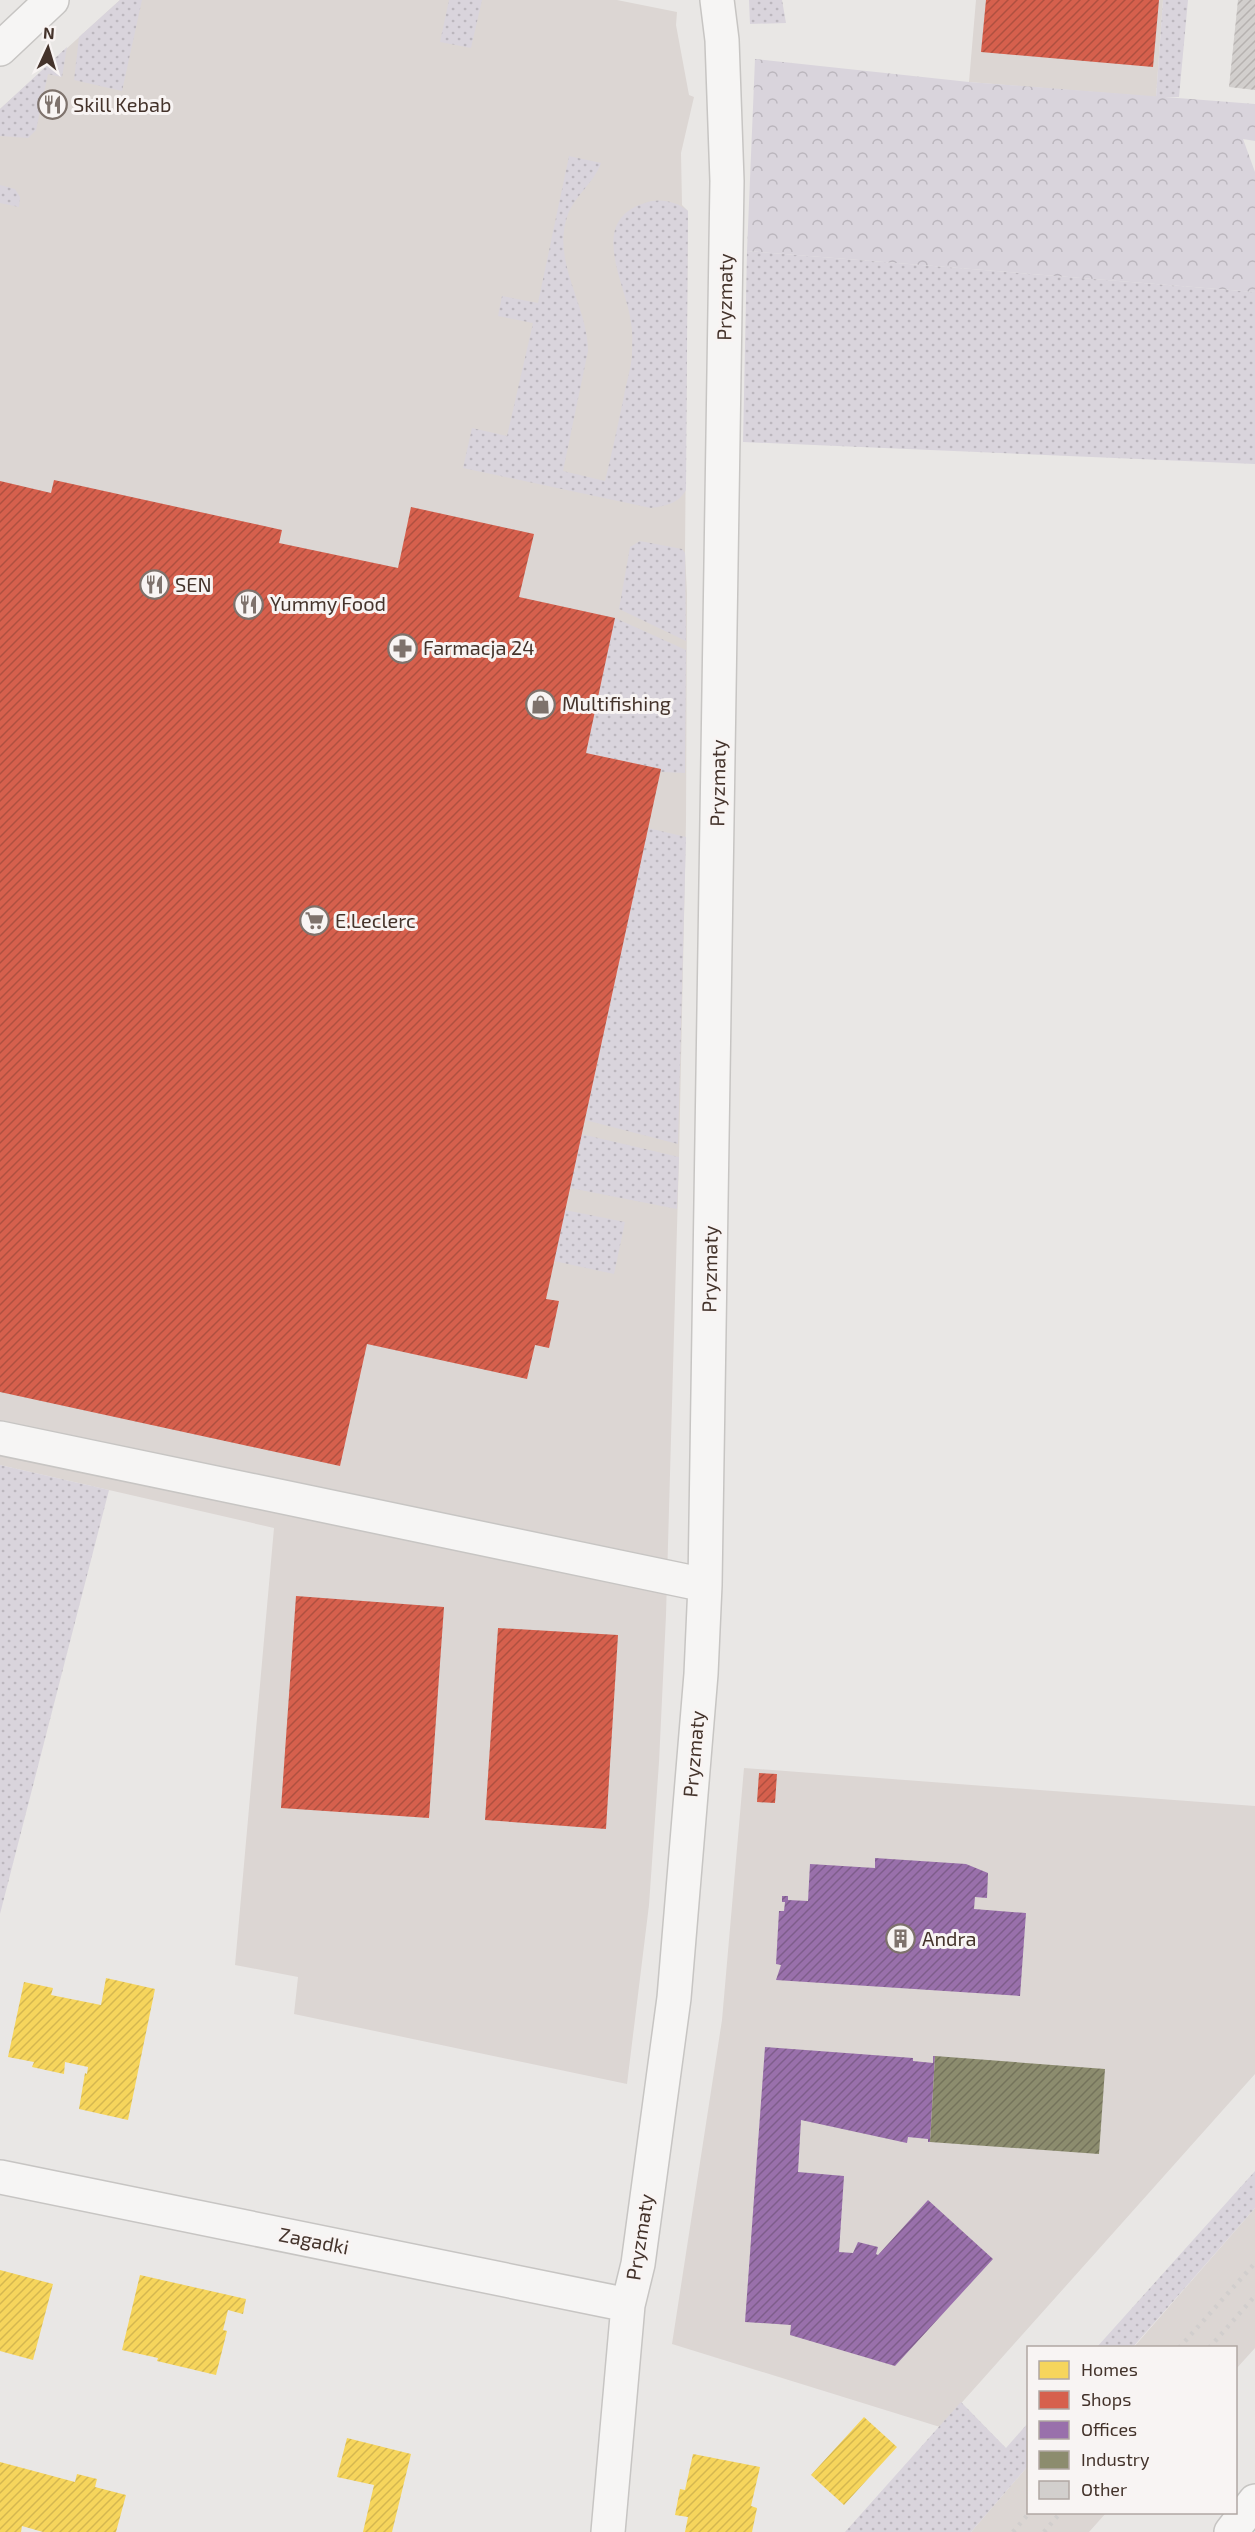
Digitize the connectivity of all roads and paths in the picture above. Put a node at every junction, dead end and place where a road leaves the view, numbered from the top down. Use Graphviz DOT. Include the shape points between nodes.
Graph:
graph roads {
  1 [pos="52,0"];
  2 [pos="717,0"];
  3 [pos="0,49"];
  4 [pos="0,1438"];
  5 [pos="705,1585"];
  6 [pos="0,2177"];
  7 [pos="628,2305"];
  8 [pos="1255,2501"];
  9 [pos="608,2532"];
  10 [pos="1231,2532"];
  1 -- 3 [label="street"];
  2 -- 5 [label="street, Pryzmaty" via="727,181"];
  4 -- 5 [label="street"];
  5 -- 7 [label="street, Pryzmaty" via="674,1998 638,2264"];
  6 -- 7 [label="street, Zagadki"];
  7 -- 9 [label="street, Pryzmaty"];
  8 -- 10 [label="street"];
}
